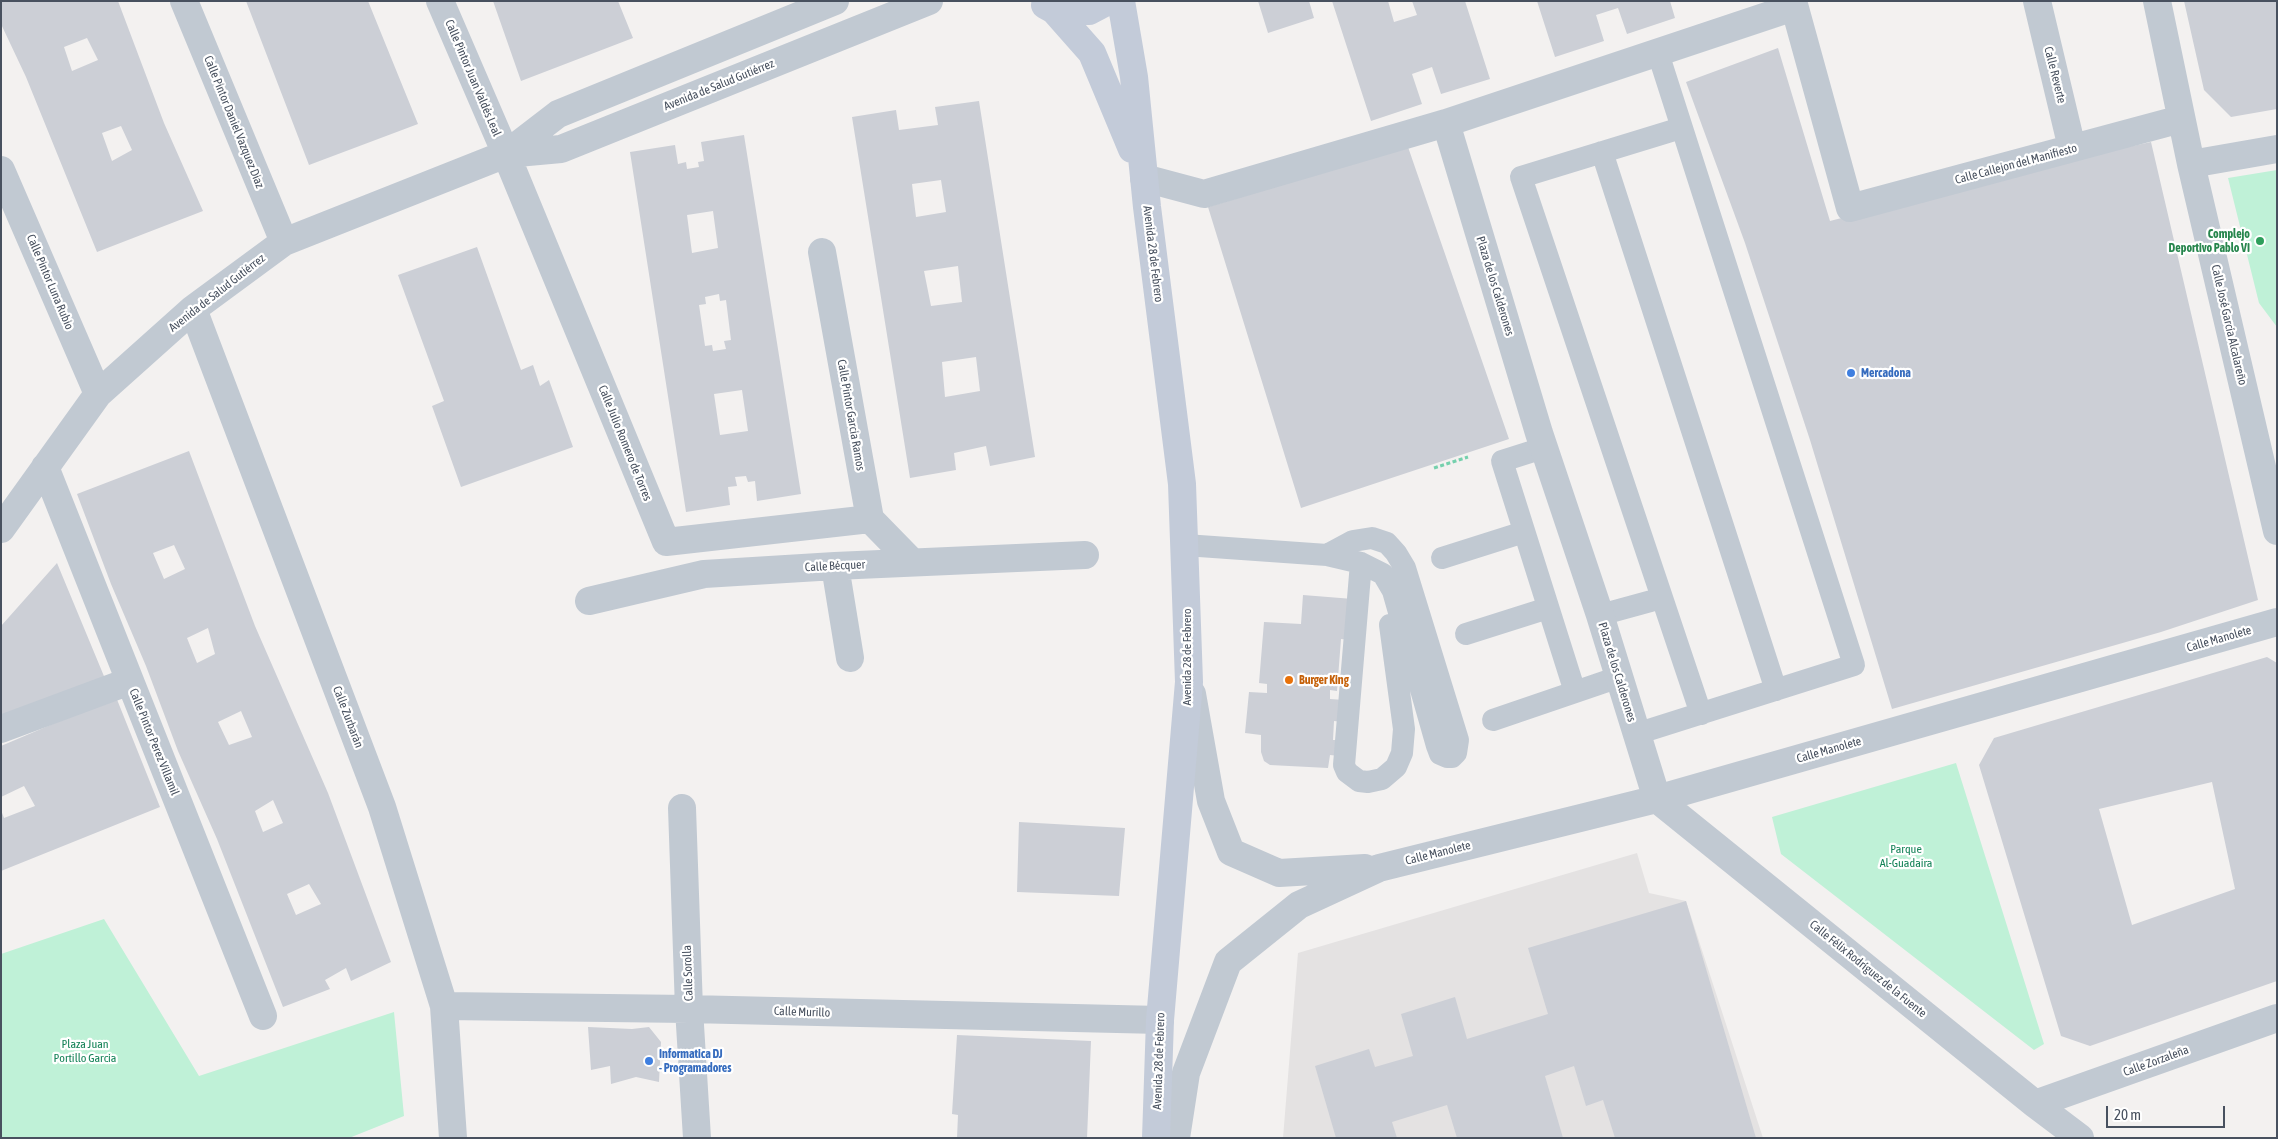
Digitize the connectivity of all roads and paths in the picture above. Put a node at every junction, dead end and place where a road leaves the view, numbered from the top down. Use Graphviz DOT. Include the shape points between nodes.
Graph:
graph roads {
  1 [pos="184,1"];
  2 [pos="440,1"];
  3 [pos="835,1"];
  4 [pos="929,1"];
  5 [pos="1108,1"];
  6 [pos="1121,1"];
  7 [pos="2037,1"];
  8 [pos="2157,1"];
  9 [pos="1794,4"];
  10 [pos="1047,6"];
  11 [pos="1658,53"];
  12 [pos="2181,119"];
  13 [pos="1446,123"];
  14 [pos="1681,128"];
  15 [pos="2072,148"];
  16 [pos="2277,149"];
  17 [pos="1602,152"];
  18 [pos="506,154"];
  19 [pos="2191,164"];
  20 [pos="1,170"];
  21 [pos="1144,178"];
  22 [pos="284,242"];
  23 [pos="822,252"];
  24 [pos="194,309"];
  25 [pos="98,394"];
  26 [pos="1543,448"];
  27 [pos="1468,457"];
  28 [pos="46,467"];
  29 [pos="1434,468"];
  30 [pos="870,520"];
  31 [pos="1,529"];
  32 [pos="2277,531"];
  33 [pos="1524,532"];
  34 [pos="1185,545"];
  35 [pos="1085,555"];
  36 [pos="1327,555"];
  37 [pos="1442,558"];
  38 [pos="912,562"];
  39 [pos="1361,562"];
  40 [pos="835,566"];
  41 [pos="1383,574"];
  42 [pos="1662,598"];
  43 [pos="589,601"];
  44 [pos="1548,608"];
  45 [pos="1600,615"];
  46 [pos="2277,622"];
  47 [pos="1466,634"];
  48 [pos="850,658"];
  49 [pos="1619,677"];
  50 [pos="130,681"];
  51 [pos="1189,682"];
  52 [pos="1776,690"];
  53 [pos="1575,692"];
  54 [pos="1701,714"];
  55 [pos="1493,720"];
  56 [pos="1,729"];
  57 [pos="1636,734"];
  58 [pos="1657,799"];
  59 [pos="682,808"];
  60 [pos="1379,868"];
  61 [pos="444,1006"];
  62 [pos="689,1009"];
  63 [pos="263,1016"];
  64 [pos="2277,1018"];
  65 [pos="1160,1020"];
  66 [pos="2035,1104"];
  67 [pos="453,1138"];
  68 [pos="697,1138"];
  69 [pos="1156,1138"];
  70 [pos="1176,1138"];
  71 [pos="2064,1138"];
  72 [pos="2080,1138"];
  1 -- 22 [label="street, Calle Pintor Daniel Vazquez Diaz"];
  2 -- 18 [label="street, Calle Pintor Juan Valdés Leal"];
  3 -- 18 [label="street, Avenida de Salud Gutiérrez" via="558,114"];
  4 -- 18 [label="street, Avenida de Salud Gutiérrez" via="561,149"];
  5 -- 10 [label="main road" via="1089,11"];
  6 -- 21 [label="main road, Avenida 28 de Febrero" via="1134,77"];
  7 -- 15 [label="street, Calle Reverte"];
  8 -- 12 [label="street, Calle José García Alcalareño"];
  9 -- 11 [label="street"];
  9 -- 15 [label="street, Calle Callejon del Manifiesto" via="1850,208"];
  10 -- 21 [label="main road, Avenida 28 de Febrero" via="1092,52"];
  11 -- 13 [label="street"];
  11 -- 14 [label="lane"];
  12 -- 15 [label="street, Calle Callejon del Manifiesto"];
  12 -- 19 [label="street, Calle José García Alcalareño"];
  13 -- 21 [label="street" via="1204,194"];
  13 -- 26 [label="street, Plaza de los Calderones"];
  14 -- 17 [label="lane"];
  14 -- 52 [label="lane" via="1854,665"];
  16 -- 19 [label="street"];
  17 -- 42 [label="lane" via="1521,177"];
  17 -- 52 [label="lane"];
  18 -- 22 [label="street, Avenida de Salud Gutiérrez"];
  18 -- 30 [label="street, Calle Julio Romero de Torres" via="666,542"];
  19 -- 32 [label="street, Calle José García Alcalareño"];
  20 -- 25 [label="street, Calle Pintor Luna Rubio"];
  21 -- 34 [label="main road, Avenida 28 de Febrero" via="1182,484"];
  22 -- 24 [label="street, Avenida de Salud Gutiérrez"];
  23 -- 30 [label="street, Calle Pintor Garcia Ramos"];
  24 -- 25 [label="street, Avenida de Salud Gutiérrez"];
  24 -- 61 [label="street, Calle Zurbarán" via="382,807"];
  25 -- 28 [label="street, Avenida de Salud Gutiérrez"];
  26 -- 33 [label="lane" via="1502,461"];
  26 -- 45 [label="street, Plaza de los Calderones"];
  27 -- 29 [label="path"];
  28 -- 31 [label="street, Avenida de Salud Gutiérrez"];
  28 -- 50 [label="street, Calle Pintor Perez Villamil"];
  30 -- 38 [label="street"];
  33 -- 37 [label="lane"];
  33 -- 44 [label="lane"];
  34 -- 36 [label="lane"];
  34 -- 51 [label="main road, Avenida 28 de Febrero"];
  35 -- 38 [label="street, Calle Bécquer"];
  36 -- 39 [label="lane"];
  36 -- 41 [label="lane" via="1352,541 1372,538 1387,543 1396,553 1405,568 1458,740 1452,757 1440,754 1393,591"];
  38 -- 40 [label="street, Calle Bécquer"];
  39 -- 41 [label="lane"];
  39 -- 41 [label="lane" via="1344,765 1359,781 1368,782 1382,779 1396,767 1402,753 1404,729"];
  40 -- 43 [label="street, Calle Bécquer" via="704,574"];
  40 -- 48 [label="street"];
  42 -- 45 [label="lane"];
  42 -- 54 [label="lane"];
  44 -- 47 [label="lane"];
  44 -- 53 [label="lane"];
  45 -- 49 [label="street, Plaza de los Calderones"];
  46 -- 58 [label="street, Calle Manolete"];
  49 -- 53 [label="lane"];
  49 -- 57 [label="street, Plaza de los Calderones"];
  50 -- 56 [label="street"];
  50 -- 63 [label="street, Calle Pintor Perez Villamil"];
  51 -- 60 [label="street" via="1212,801 1231,852 1279,873"];
  51 -- 65 [label="main road, Avenida 28 de Febrero"];
  52 -- 54 [label="lane"];
  53 -- 55 [label="lane"];
  54 -- 57 [label="lane"];
  57 -- 58 [label="street, Plaza de los Calderones"];
  58 -- 60 [label="street, Calle Manolete"];
  58 -- 66 [label="street, Calle Félix Rodríguez de la Fuente"];
  59 -- 62 [label="street, Calle Sorolla"];
  60 -- 70 [label="street" via="1299,905 1228,962 1186,1073"];
  61 -- 62 [label="street, Calle Murillo"];
  61 -- 67 [label="street, Calle Zurbarán"];
  62 -- 65 [label="street, Calle Murillo"];
  62 -- 68 [label="street, Calle Sorolla"];
  64 -- 66 [label="street, Calle Zorzaleña"];
  65 -- 69 [label="main road, Avenida 28 de Febrero"];
  66 -- 71 [label="street"];
  66 -- 72 [label="street, Calle Félix Rodríguez de la Fuente"];
}
